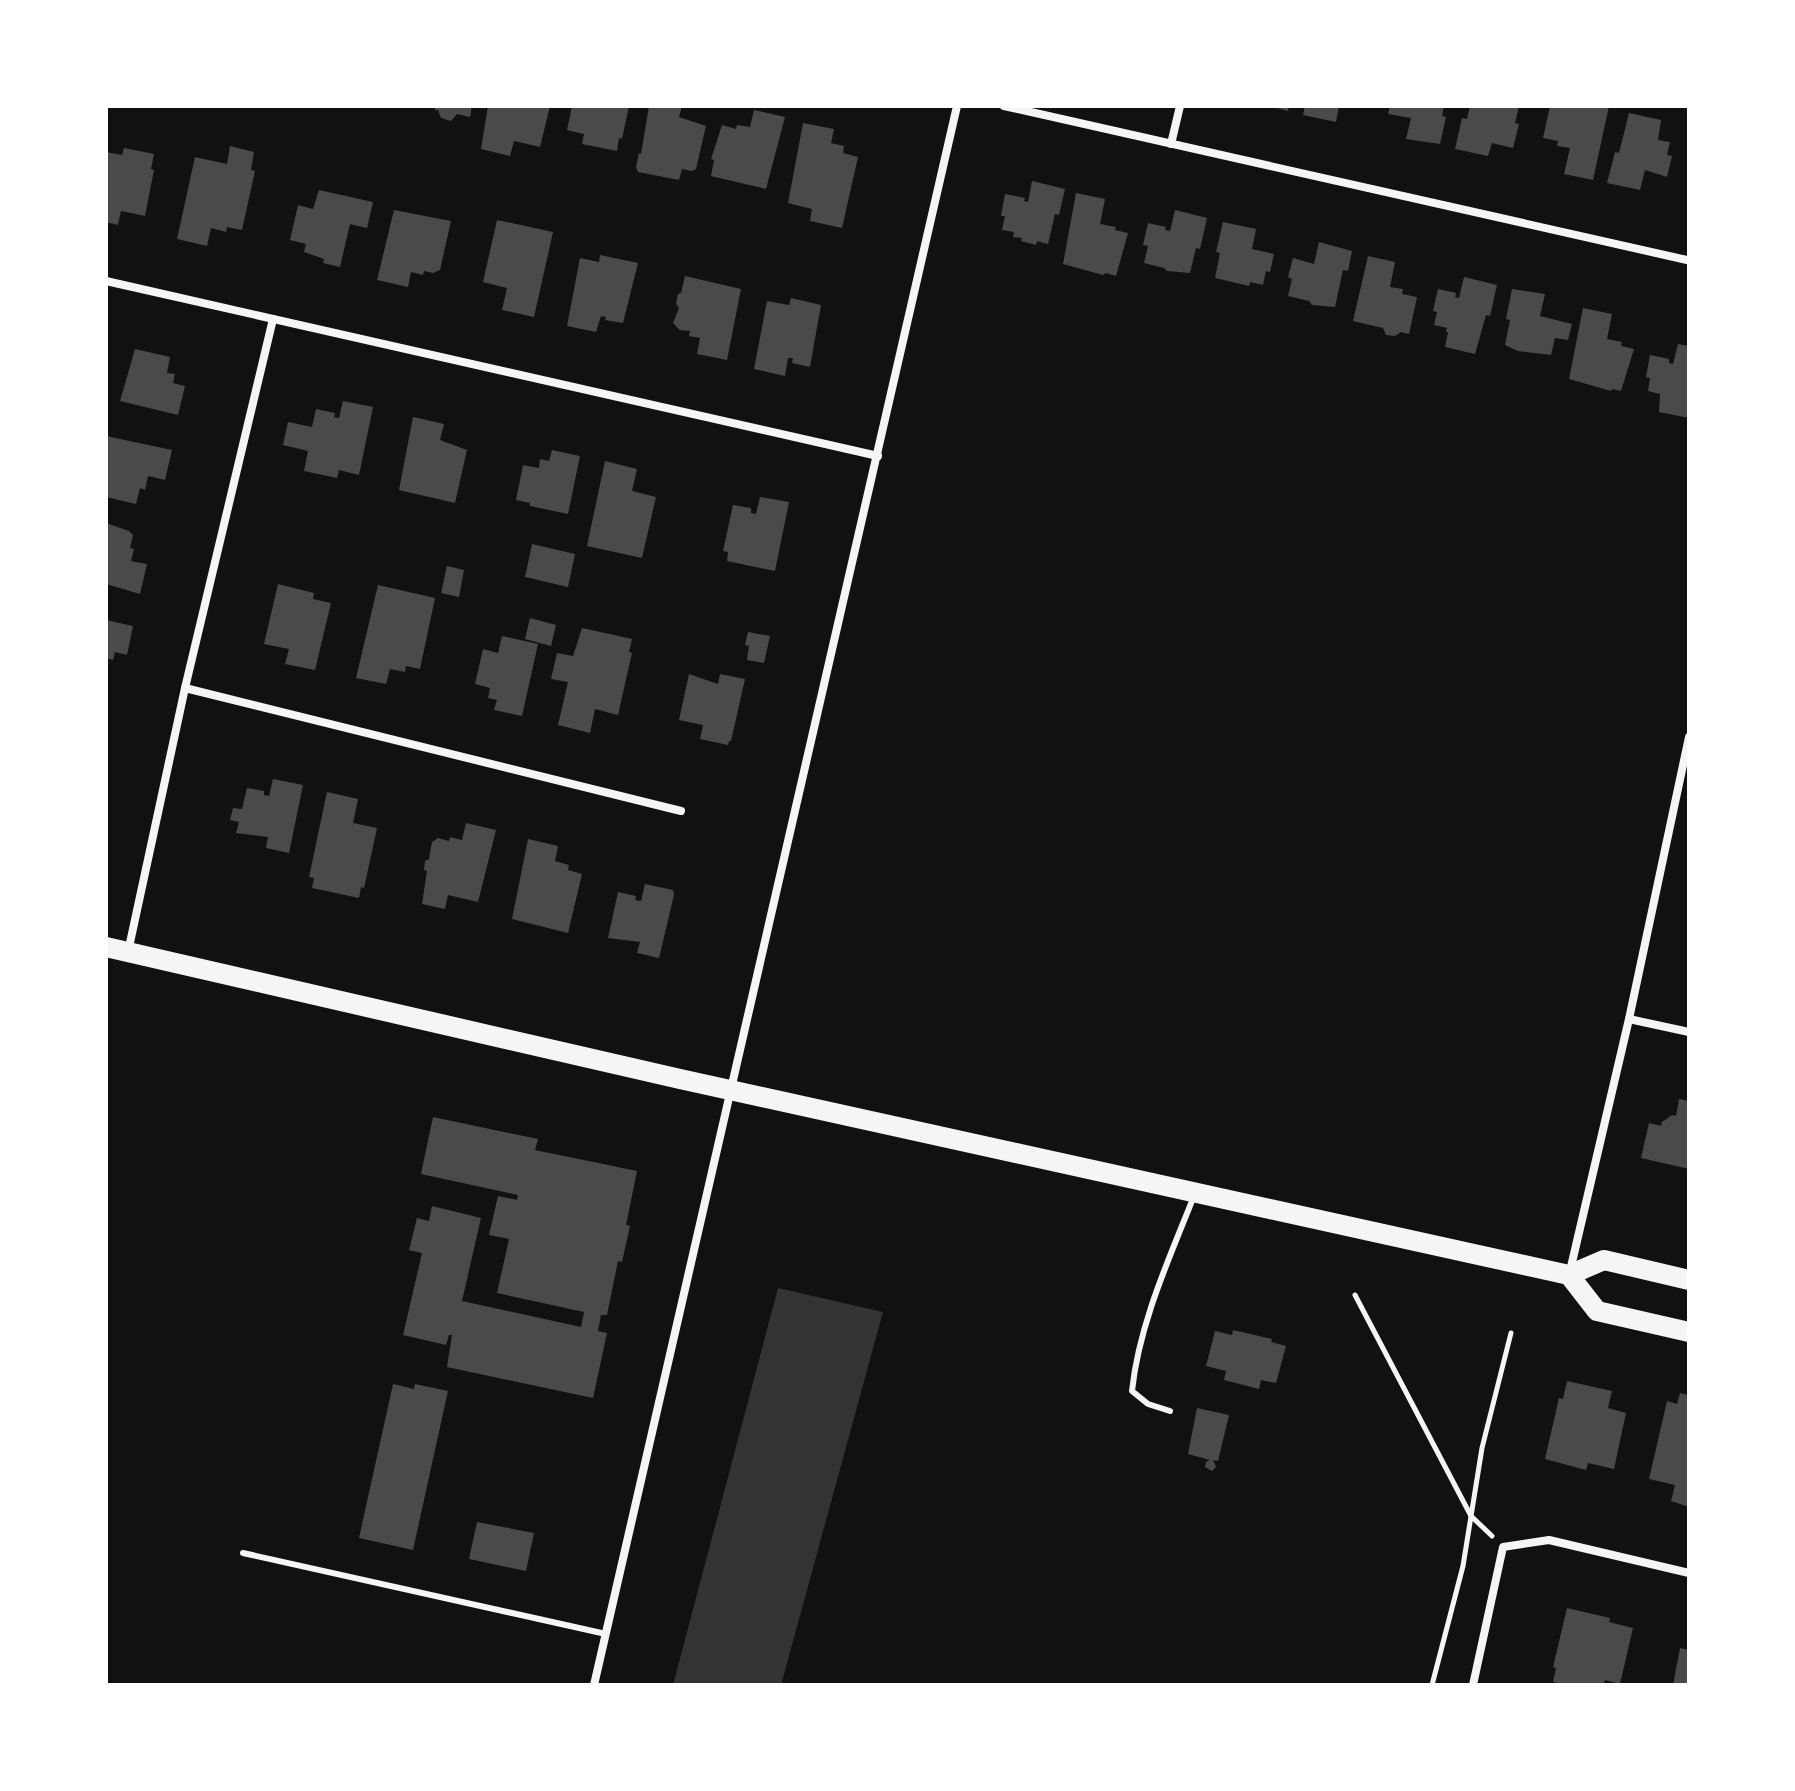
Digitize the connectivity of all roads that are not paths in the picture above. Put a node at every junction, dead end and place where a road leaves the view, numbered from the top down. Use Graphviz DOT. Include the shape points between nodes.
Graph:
graph roads {
  1 [pos="957,106"];
  2 [pos="1004,106"];
  3 [pos="1180,106"];
  4 [pos="1171,144"];
  5 [pos="1687,260"];
  6 [pos="106,281"];
  7 [pos="273,319"];
  8 [pos="878,456"];
  9 [pos="185,688"];
  10 [pos="1689,737"];
  11 [pos="681,811"];
  12 [pos="106,947"];
  13 [pos="128,952"];
  14 [pos="1629,1019"];
  15 [pos="1689,1032"];
  16 [pos="732,1091"];
  17 [pos="1195,1193"];
  18 [pos="1569,1275"];
  19 [pos="1689,1280"];
  20 [pos="1689,1332"];
  21 [pos="1170,1411"];
  22 [pos="243,1553"];
  23 [pos="1689,1573"];
  24 [pos="606,1634"];
  25 [pos="594,1685"];
  26 [pos="1473,1685"];
  1 -- 8 [label="street"];
  2 -- 4 [label="street"];
  3 -- 4 [label="street"];
  4 -- 5 [label="street"];
  6 -- 7 [label="street"];
  7 -- 8 [label="street"];
  7 -- 9 [label="street"];
  8 -- 16 [label="street"];
  9 -- 11 [label="street"];
  9 -- 13 [label="street"];
  10 -- 14 [label="street"];
  12 -- 13 [label="main road"];
  13 -- 16 [label="main road"];
  14 -- 15 [label="street"];
  14 -- 18 [label="street"];
  16 -- 17 [label="main road"];
  16 -- 24 [label="street"];
  17 -- 18 [label="main road"];
  17 -- 21 [label="lane" via="1135,1362 1132,1391 1148,1404"];
  18 -- 19 [label="main road" via="1604,1260"];
  18 -- 20 [label="main road" via="1597,1311"];
  22 -- 24 [label="lane"];
  23 -- 26 [label="street" via="1549,1540 1503,1547"];
  24 -- 25 [label="street"];
}
